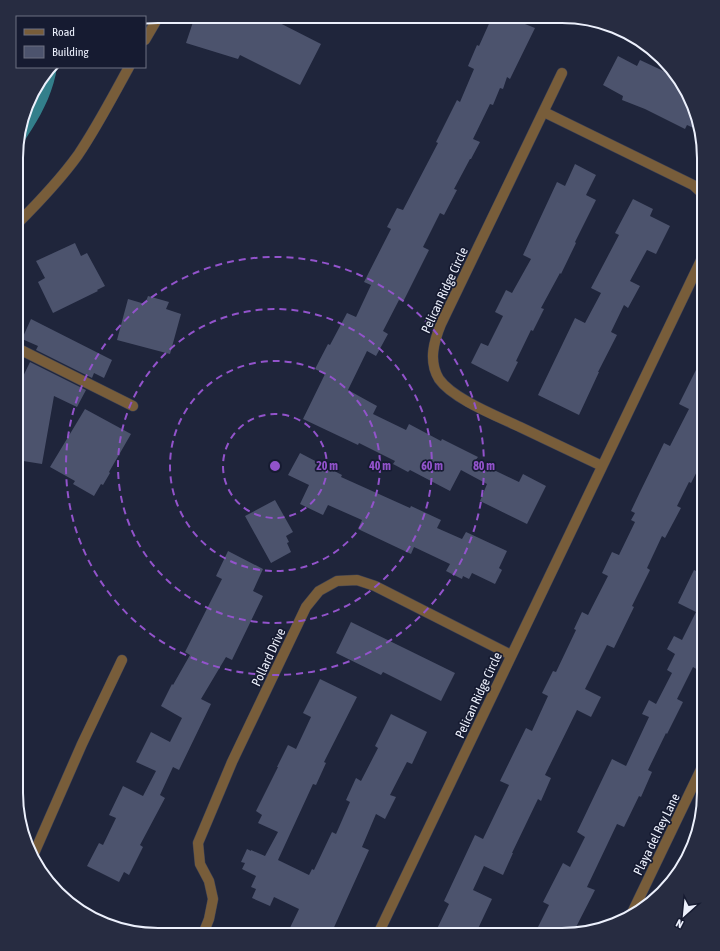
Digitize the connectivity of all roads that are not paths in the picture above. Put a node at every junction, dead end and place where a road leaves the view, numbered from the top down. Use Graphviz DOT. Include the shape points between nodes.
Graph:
graph roads {
  1 [pos="155,23"];
  2 [pos="146,38"];
  3 [pos="128,68"];
  4 [pos="562,73"];
  5 [pos="544,112"];
  6 [pos="697,189"];
  7 [pos="23,218"];
  8 [pos="697,269"];
  9 [pos="23,351"];
  10 [pos="133,406"];
  11 [pos="602,466"];
  12 [pos="511,655"];
  13 [pos="122,660"];
  14 [pos="697,778"];
  15 [pos="36,850"];
  16 [pos="635,906"];
  17 [pos="206,928"];
  18 [pos="381,928"];
  1 -- 2 [label="street"];
  3 -- 7 [label="street" via="79,154"];
  4 -- 5 [label="street, Pelican Ridge Circle"];
  5 -- 6 [label="street"];
  5 -- 11 [label="street, Pelican Ridge Circle" via="441,324 434,342 433,361 439,379 453,393"];
  8 -- 11 [label="street, Pelican Ridge Circle"];
  9 -- 10 [label="street"];
  11 -- 12 [label="street, Pelican Ridge Circle"];
  12 -- 17 [label="street, Pollard Drive" via="369,584 357,580 337,581 319,591 299,621 232,762 198,843 200,864 209,881 213,899"];
  12 -- 18 [label="street, Pelican Ridge Circle"];
  13 -- 15 [label="street"];
  14 -- 16 [label="street, Playa del Rey Lane"];
}
